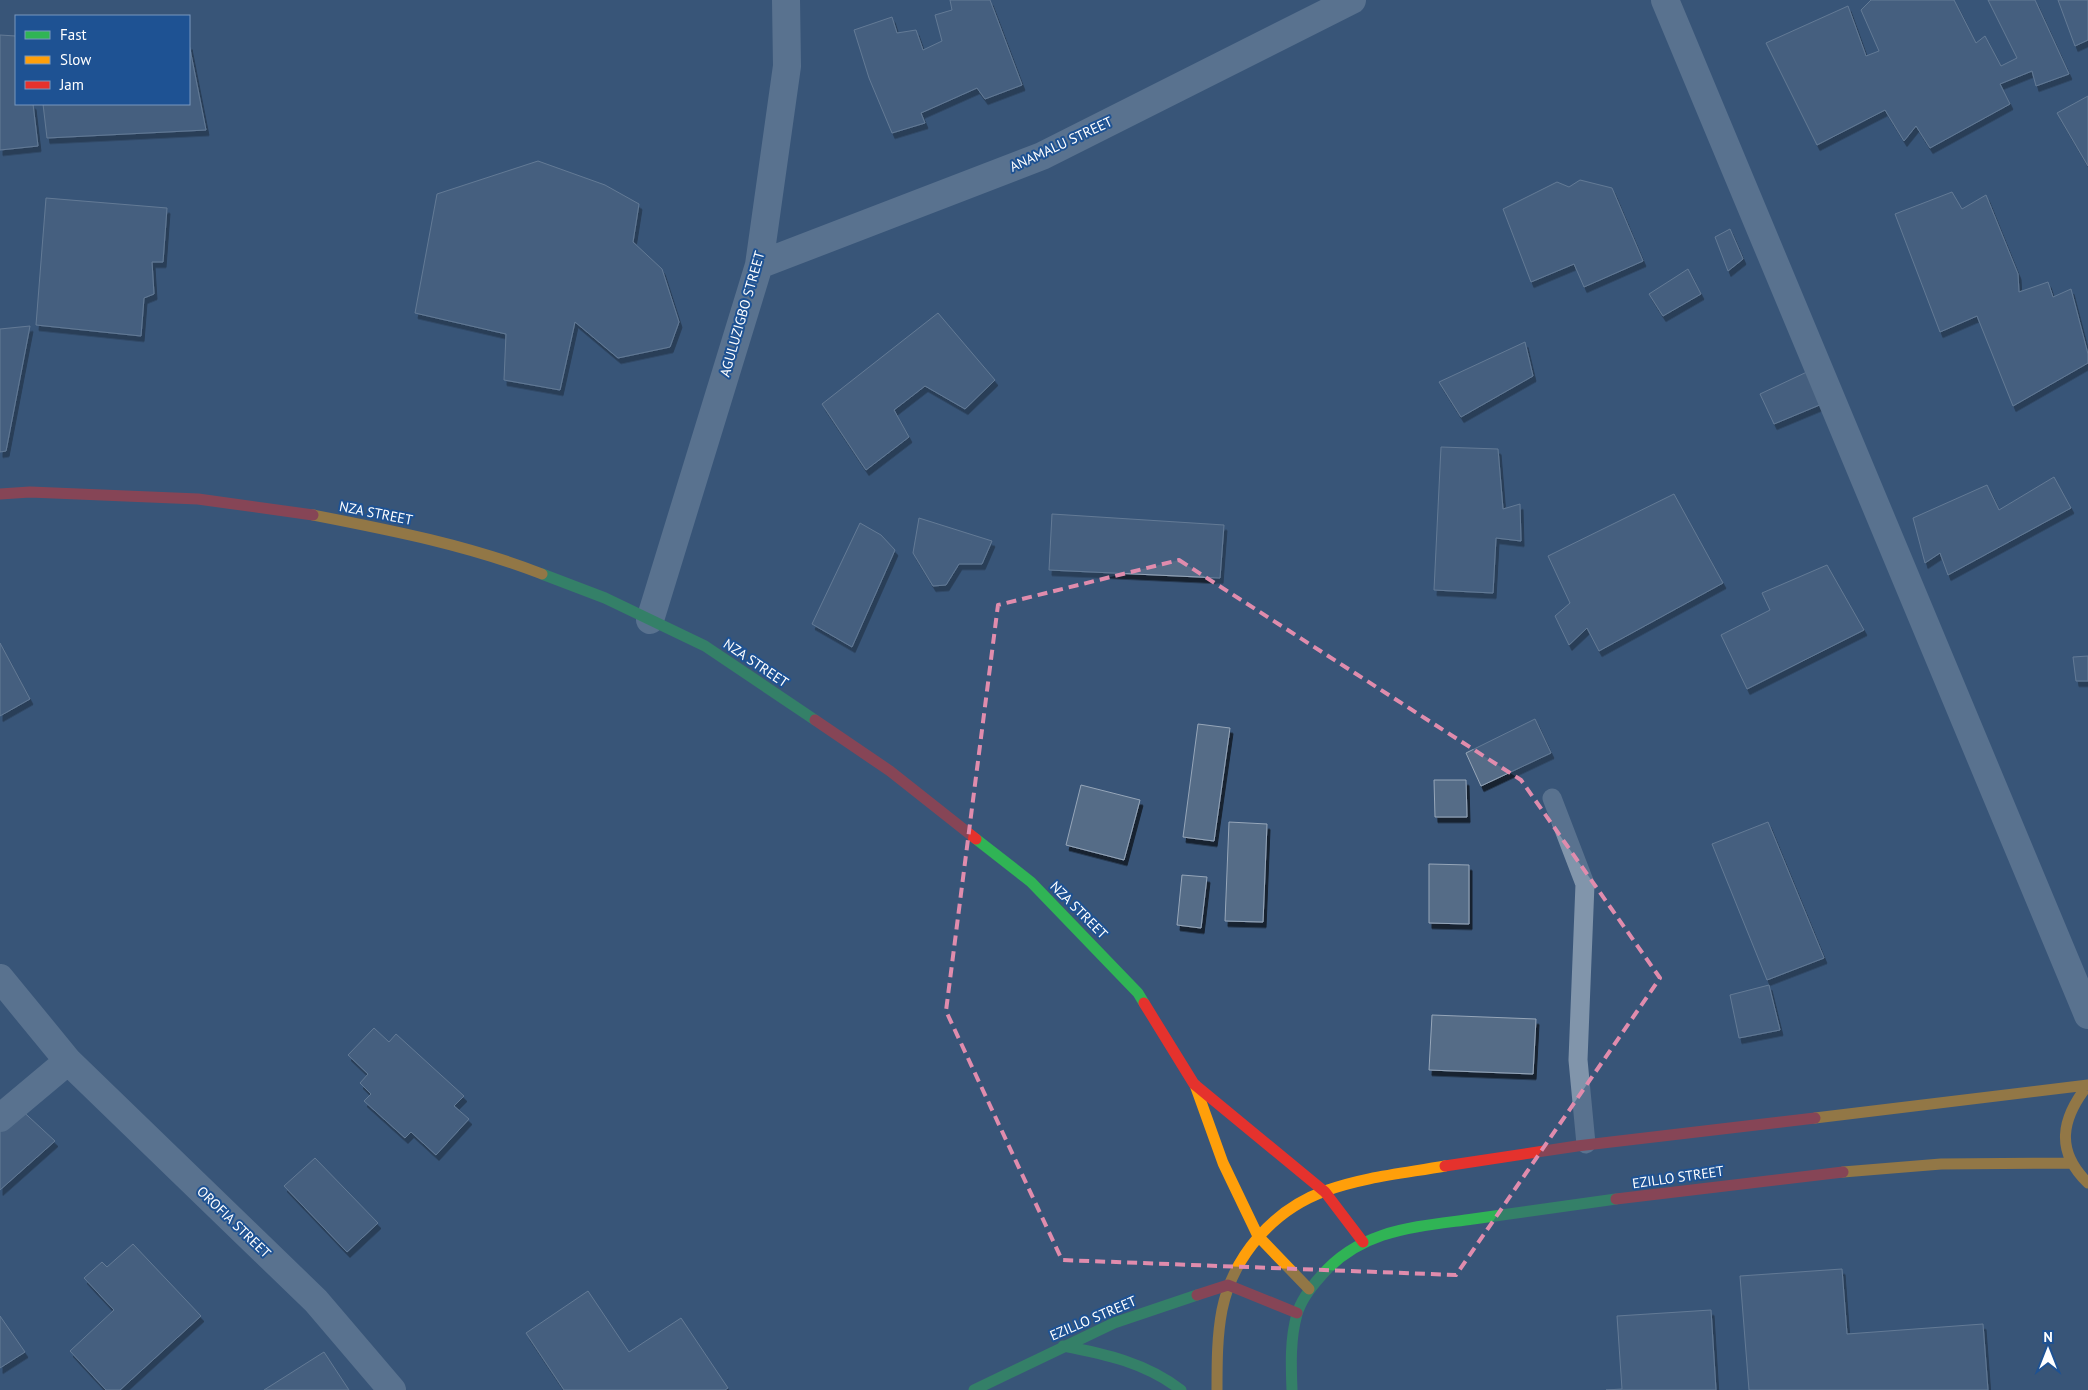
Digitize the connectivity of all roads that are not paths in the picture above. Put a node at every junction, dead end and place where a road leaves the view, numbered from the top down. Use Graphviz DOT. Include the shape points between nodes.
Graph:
graph roads {
  1 [pos="786,0"];
  2 [pos="1352,0"];
  3 [pos="1665,0"];
  4 [pos="759,265"];
  5 [pos="0,494"];
  6 [pos="650,620"];
  7 [pos="1552,798"];
  8 [pos="0,978"];
  9 [pos="2088,1015"];
  10 [pos="68,1061"];
  11 [pos="1194,1084"];
  12 [pos="2088,1085"];
  13 [pos="0,1118"];
  14 [pos="1586,1144"];
  15 [pos="2071,1163"];
  16 [pos="2088,1183"];
  17 [pos="1324,1192"];
  18 [pos="1258,1236"];
  19 [pos="1363,1242"];
  20 [pos="1228,1285"];
  21 [pos="1310,1289"];
  22 [pos="1297,1312"];
  23 [pos="1063,1346"];
  24 [pos="392,1390"];
  25 [pos="974,1390"];
  26 [pos="1181,1390"];
  27 [pos="1216,1390"];
  28 [pos="1292,1390"];
  1 -- 4 [label="street, AGULUZIGBO STREET" via="787,66"];
  2 -- 4 [label="street, ANAMALU STREET" via="1042,156"];
  3 -- 9 [label="street"];
  4 -- 6 [label="street, AGULUZIGBO STREET"];
  5 -- 6 [label="street, NZA STREET" via="30,492 198,499 290,511 414,535 509,562 605,598"];
  6 -- 11 [label="street, NZA STREET" via="705,646 890,771 1031,882 1138,993"];
  7 -- 14 [label="lane" via="1585,884 1578,1060"];
  8 -- 10 [label="street, OROFIA STREET"];
  10 -- 13 [label="street"];
  10 -- 24 [label="street, OROFIA STREET" via="316,1301"];
  11 -- 17 [label="street, NZA STREET"];
  11 -- 18 [label="street" via="1223,1163"];
  12 -- 14 [label="street"];
  12 -- 15 [label="street" via="2068,1112 2064,1130"];
  14 -- 17 [label="street" via="1484,1158"];
  15 -- 16 [label="street"];
  15 -- 19 [label="street, EZILLO STREET" via="1900,1166 1752,1182 1415,1227"];
  17 -- 18 [label="street" via="1300,1203"];
  17 -- 19 [label="street, NZA STREET"];
  18 -- 20 [label="street" via="1240,1260"];
  18 -- 21 [label="street"];
  19 -- 21 [label="street, EZILLO STREET" via="1333,1262"];
  20 -- 22 [label="street"];
  20 -- 23 [label="street, EZILLO STREET" via="1114,1323"];
  20 -- 27 [label="street" via="1217,1334"];
  21 -- 22 [label="street, EZILLO STREET"];
  22 -- 28 [label="street" via="1291,1356"];
  23 -- 25 [label="street, EZILLO STREET"];
  23 -- 26 [label="street" via="1110,1354 1148,1368"];
}
